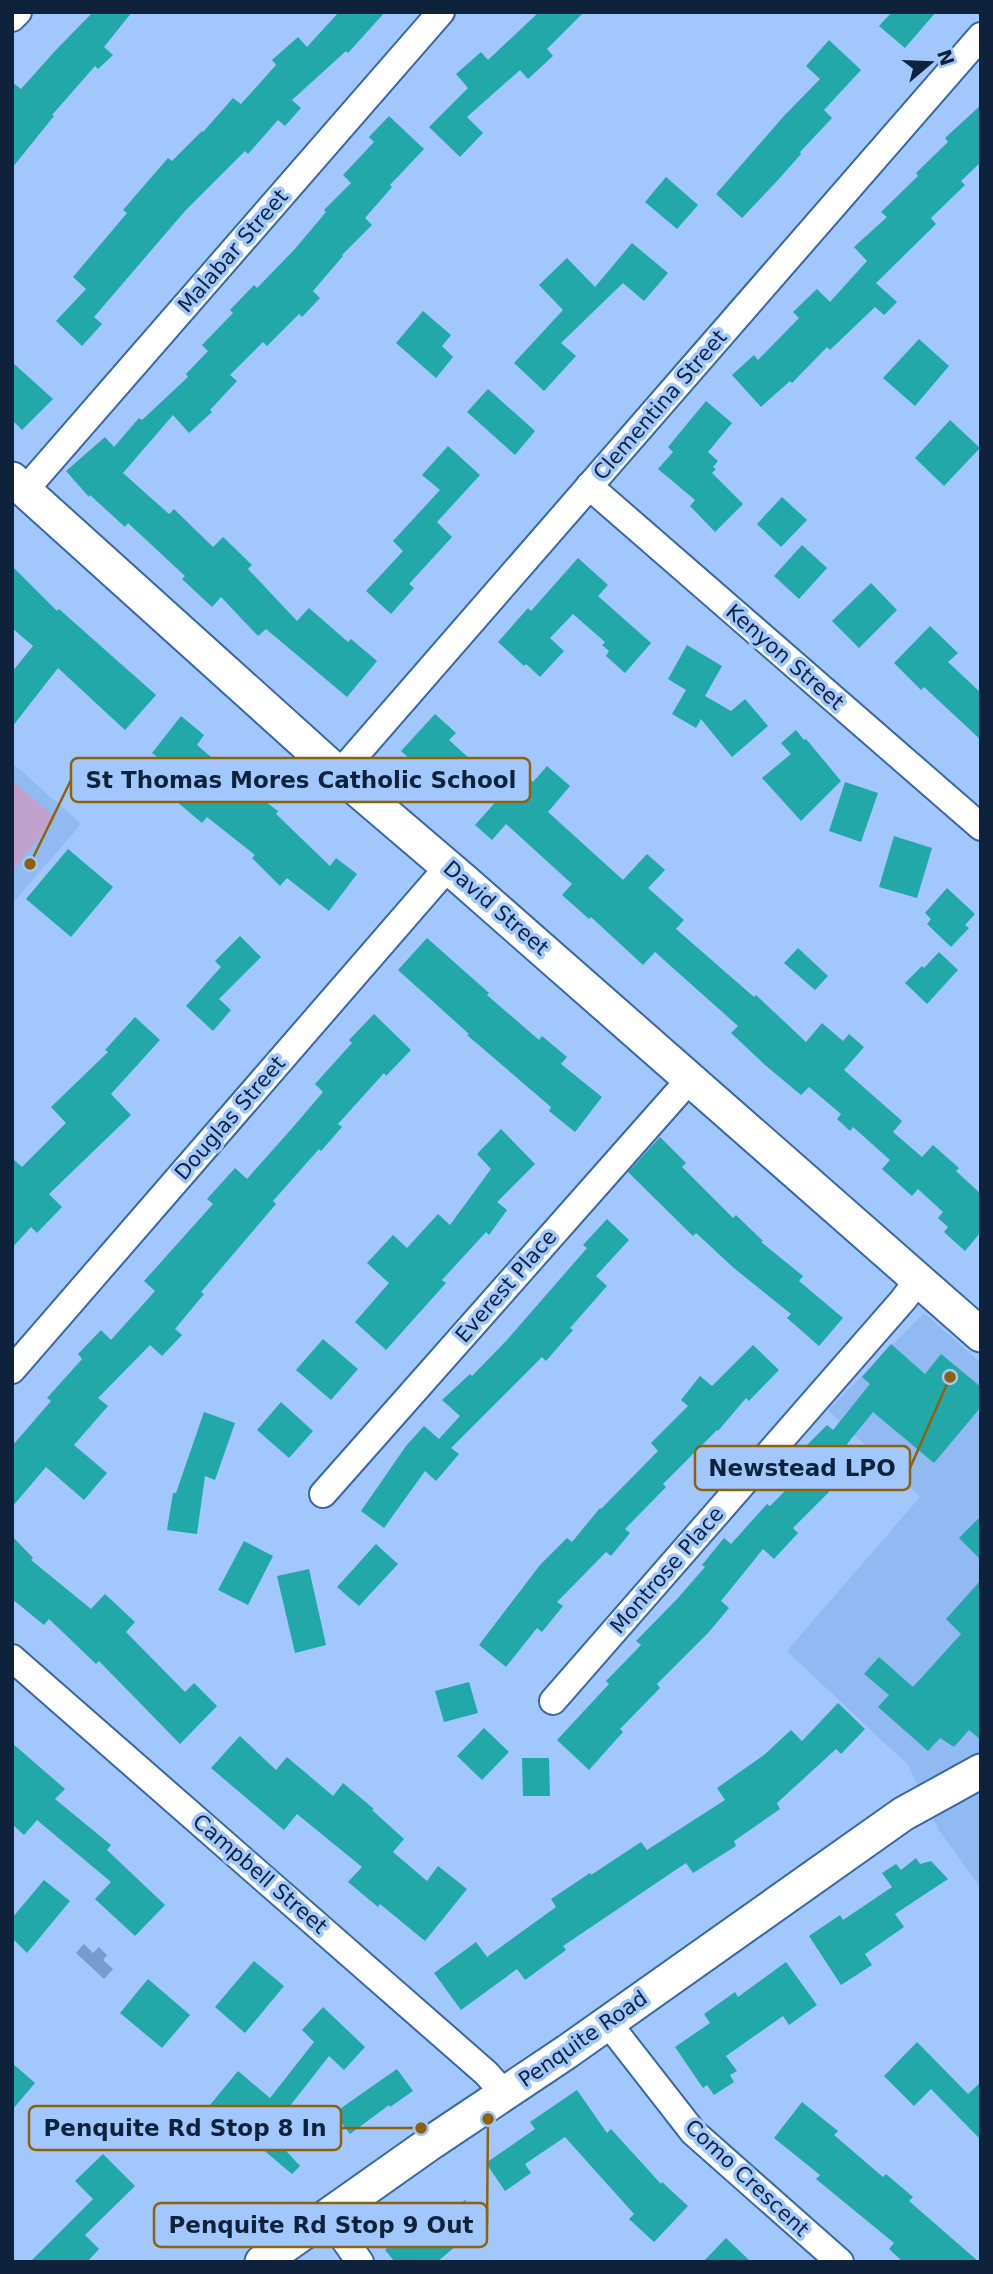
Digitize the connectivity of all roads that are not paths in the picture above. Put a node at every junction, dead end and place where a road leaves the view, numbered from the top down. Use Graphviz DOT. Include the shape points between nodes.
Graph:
graph roads {
  1 [pos="18,12"];
  2 [pos="442,12"];
  3 [pos="12,18"];
  4 [pos="981,36"];
  5 [pos="18,485"];
  6 [pos="589,486"];
  7 [pos="339,774"];
  8 [pos="981,827"];
  9 [pos="449,867"];
  10 [pos="690,1079"];
  11 [pos="919,1279"];
  12 [pos="981,1335"];
  13 [pos="12,1370"];
  14 [pos="323,1494"];
  15 [pos="12,1657"];
  16 [pos="553,1701"];
  17 [pos="981,1747"];
  18 [pos="981,1771"];
  19 [pos="903,1814"];
  20 [pos="608,2023"];
  21 [pos="505,2094"];
  22 [pos="327,2215"];
  23 [pos="262,2262"];
  24 [pos="360,2262"];
  25 [pos="840,2262"];
  1 -- 3 [label="street"];
  2 -- 5 [label="street, Malabar Street"];
  4 -- 6 [label="street, Clementina Street"];
  5 -- 7 [label="street, David Street"];
  6 -- 7 [label="street, Clementina Street"];
  6 -- 8 [label="street, Kenyon Street"];
  7 -- 9 [label="street, David Street"];
  9 -- 10 [label="street, David Street"];
  9 -- 13 [label="street, Douglas Street"];
  10 -- 11 [label="street, David Street"];
  10 -- 14 [label="street, Everest Place"];
  11 -- 12 [label="street, David Street"];
  11 -- 16 [label="street, Montrose Place"];
  15 -- 21 [label="street, Campbell Street"];
  17 -- 19 [label="street, Penquite Road"];
  18 -- 19 [label="street, Penquite Road"];
  19 -- 20 [label="street, Penquite Road"];
  20 -- 21 [label="street, Penquite Road"];
  20 -- 25 [label="street, Como Crescent" via="693,2132"];
  21 -- 22 [label="street, Penquite Road"];
  22 -- 23 [label="street, Penquite Road"];
  22 -- 24 [label="street"];
}
